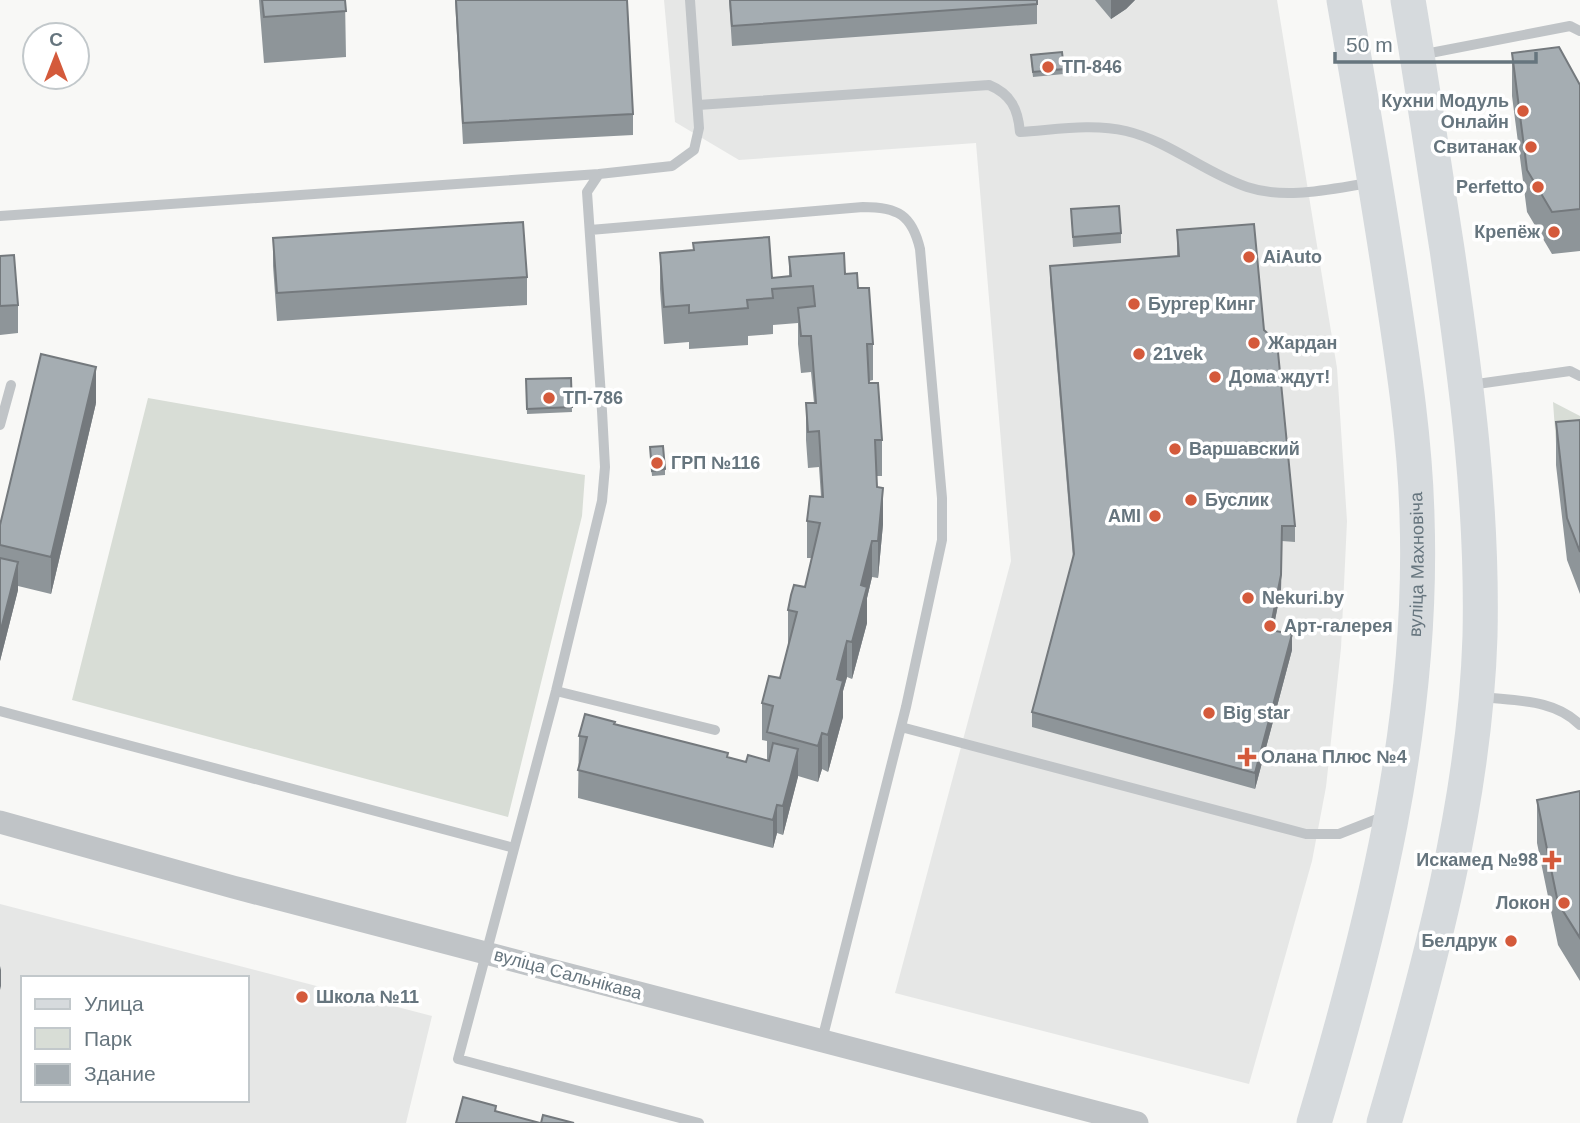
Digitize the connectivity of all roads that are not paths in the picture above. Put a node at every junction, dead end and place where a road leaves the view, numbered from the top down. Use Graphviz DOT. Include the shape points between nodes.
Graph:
graph roads {
  1 [pos="690,0"];
  2 [pos="1344,0"];
  3 [pos="1408,0"];
  4 [pos="1580,31"];
  5 [pos="1418,56"];
  6 [pos="698,105"];
  7 [pos="599,174"];
  8 [pos="1375,182"];
  9 [pos="0,216"];
  10 [pos="590,230"];
  11 [pos="1577,372"];
  12 [pos="11,385"];
  13 [pos="1467,386"];
  14 [pos="0,425"];
  15 [pos="556,691"];
  16 [pos="1476,696"];
  17 [pos="0,711"];
  18 [pos="1580,725"];
  19 [pos="901,727"];
  20 [pos="715,730"];
  21 [pos="1394,811"];
  22 [pos="0,822"];
  23 [pos="514,848"];
  24 [pos="488,953"];
  25 [pos="821,1040"];
  26 [pos="699,1123"];
  27 [pos="1137,1123"];
  28 [pos="1314,1123"];
  29 [pos="1384,1123"];
  1 -- 6 [label="lane"];
  2 -- 8 [label="main road, вуліца Махновіча"];
  3 -- 5 [label="main road"];
  4 -- 5 [label="lane" via="1570,26"];
  5 -- 13 [label="main road"];
  6 -- 7 [label="lane" via="698,139 685,160 655,169"];
  6 -- 8 [label="lane" via="989,85 1009,98 1020,132 1091,127 1124,130 1263,191 1313,192"];
  7 -- 9 [label="lane"];
  7 -- 10 [label="lane" via="587,192"];
  8 -- 21 [label="main road, вуліца Махновіча" via="1402,354 1417,518 1414,652"];
  10 -- 15 [label="lane" via="604,482"];
  10 -- 19 [label="lane" via="863,207 893,209 915,229 943,520 938,569"];
  11 -- 13 [label="lane"];
  12 -- 14 [label="lane"];
  13 -- 16 [label="main road" via="1479,527"];
  15 -- 20 [label="lane"];
  15 -- 23 [label="lane"];
  16 -- 18 [label="lane" via="1550,706"];
  16 -- 29 [label="main road" via="1448,876"];
  17 -- 23 [label="lane"];
  19 -- 21 [label="lane" via="1314,835 1348,832"];
  19 -- 25 [label="lane"];
  21 -- 28 [label="main road, вуліца Махновіча" via="1372,913"];
  22 -- 24 [label="street, вуліца Сальнікава"];
  23 -- 24 [label="lane"];
  24 -- 25 [label="street, вуліца Сальнікава"];
  24 -- 26 [label="lane" via="458,1059"];
  25 -- 27 [label="street, вуліца Сальнікава"];
}
